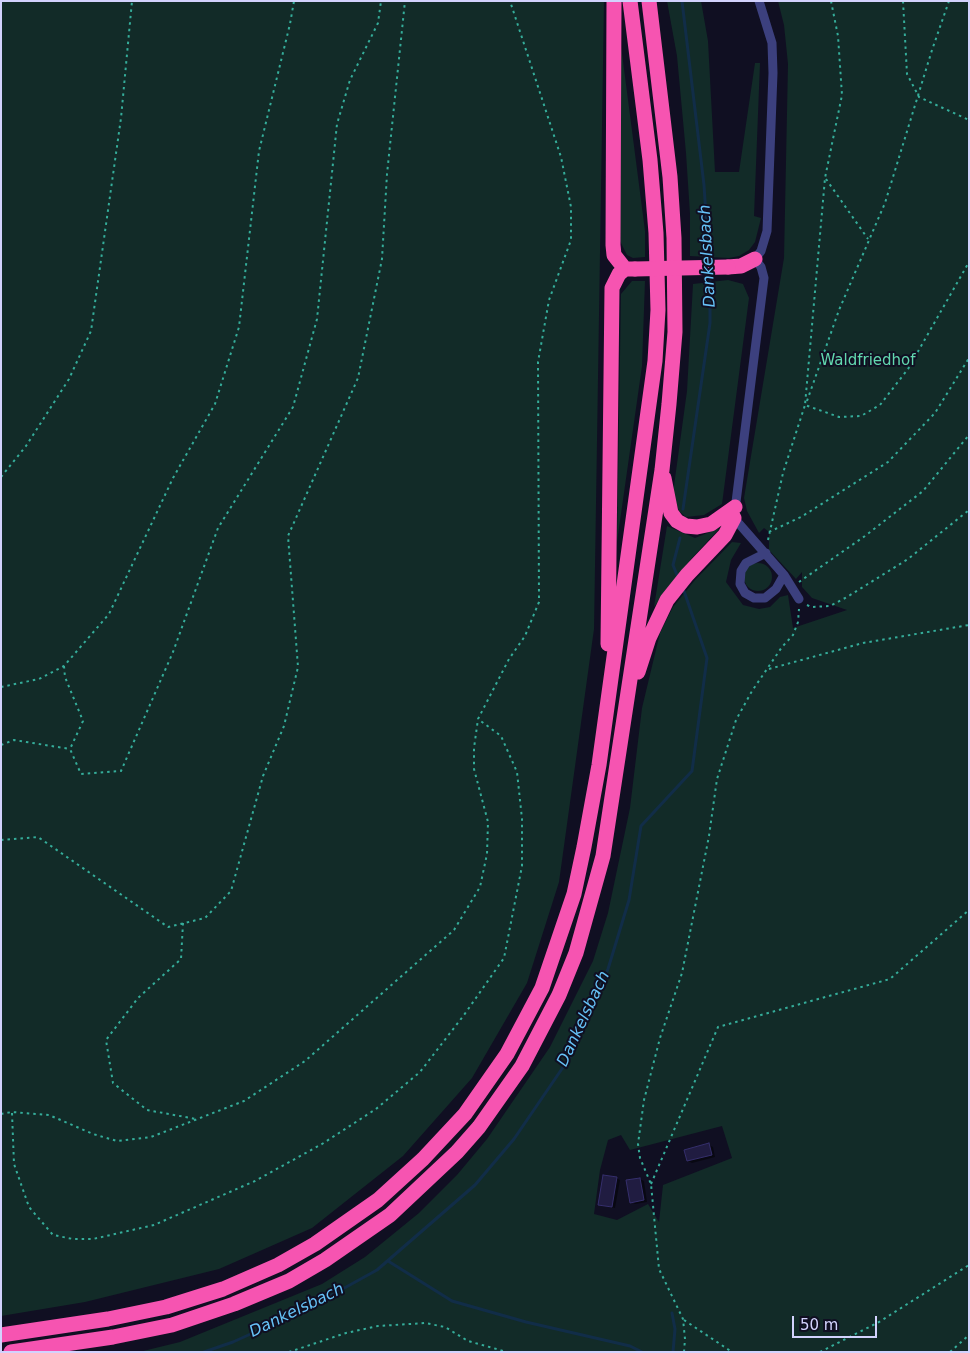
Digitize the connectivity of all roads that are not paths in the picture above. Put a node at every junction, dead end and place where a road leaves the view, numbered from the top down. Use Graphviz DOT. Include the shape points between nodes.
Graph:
graph roads {
  1 [pos="614,1"];
  2 [pos="630,1"];
  3 [pos="649,1"];
  4 [pos="759,1"];
  5 [pos="755,259"];
  6 [pos="630,269"];
  7 [pos="662,470"];
  8 [pos="734,513"];
  9 [pos="766,553"];
  10 [pos="784,575"];
  11 [pos="799,599"];
  12 [pos="607,708"];
  13 [pos="625,712"];
  14 [pos="1,1334"];
  15 [pos="11,1352"];
  1 -- 6 [label="highway" via="613,245 614,255"];
  2 -- 12 [label="highway" via="650,160 658,310 649,414"];
  3 -- 7 [label="highway" via="670,177 676,288"];
  4 -- 5 [label="street" via="772,43 773,73 767,230"];
  5 -- 6 [label="highway, bridge" via="741,266"];
  5 -- 8 [label="street" via="764,278"];
  6 -- 12 [label="highway" via="616,278 612,288"];
  7 -- 8 [label="highway" via="671,513 677,521 696,527"];
  7 -- 13 [label="highway"];
  8 -- 9 [label="street"];
  8 -- 13 [label="highway" via="724,535 676,588 664,607 648,638"];
  9 -- 10 [label="street"];
  9 -- 10 [label="street" via="746,563 741,571 740,584 745,593 754,598 765,598 776,589"];
  10 -- 11 [label="street"];
  12 -- 14 [label="highway" via="574,894 542,988 487,1086 436,1146 352,1220 278,1264 223,1289 166,1307 108,1319"];
  13 -- 15 [label="highway" via="603,856 576,953 559,995 522,1066 489,1114 457,1152 390,1215 289,1281 172,1325"];
}
